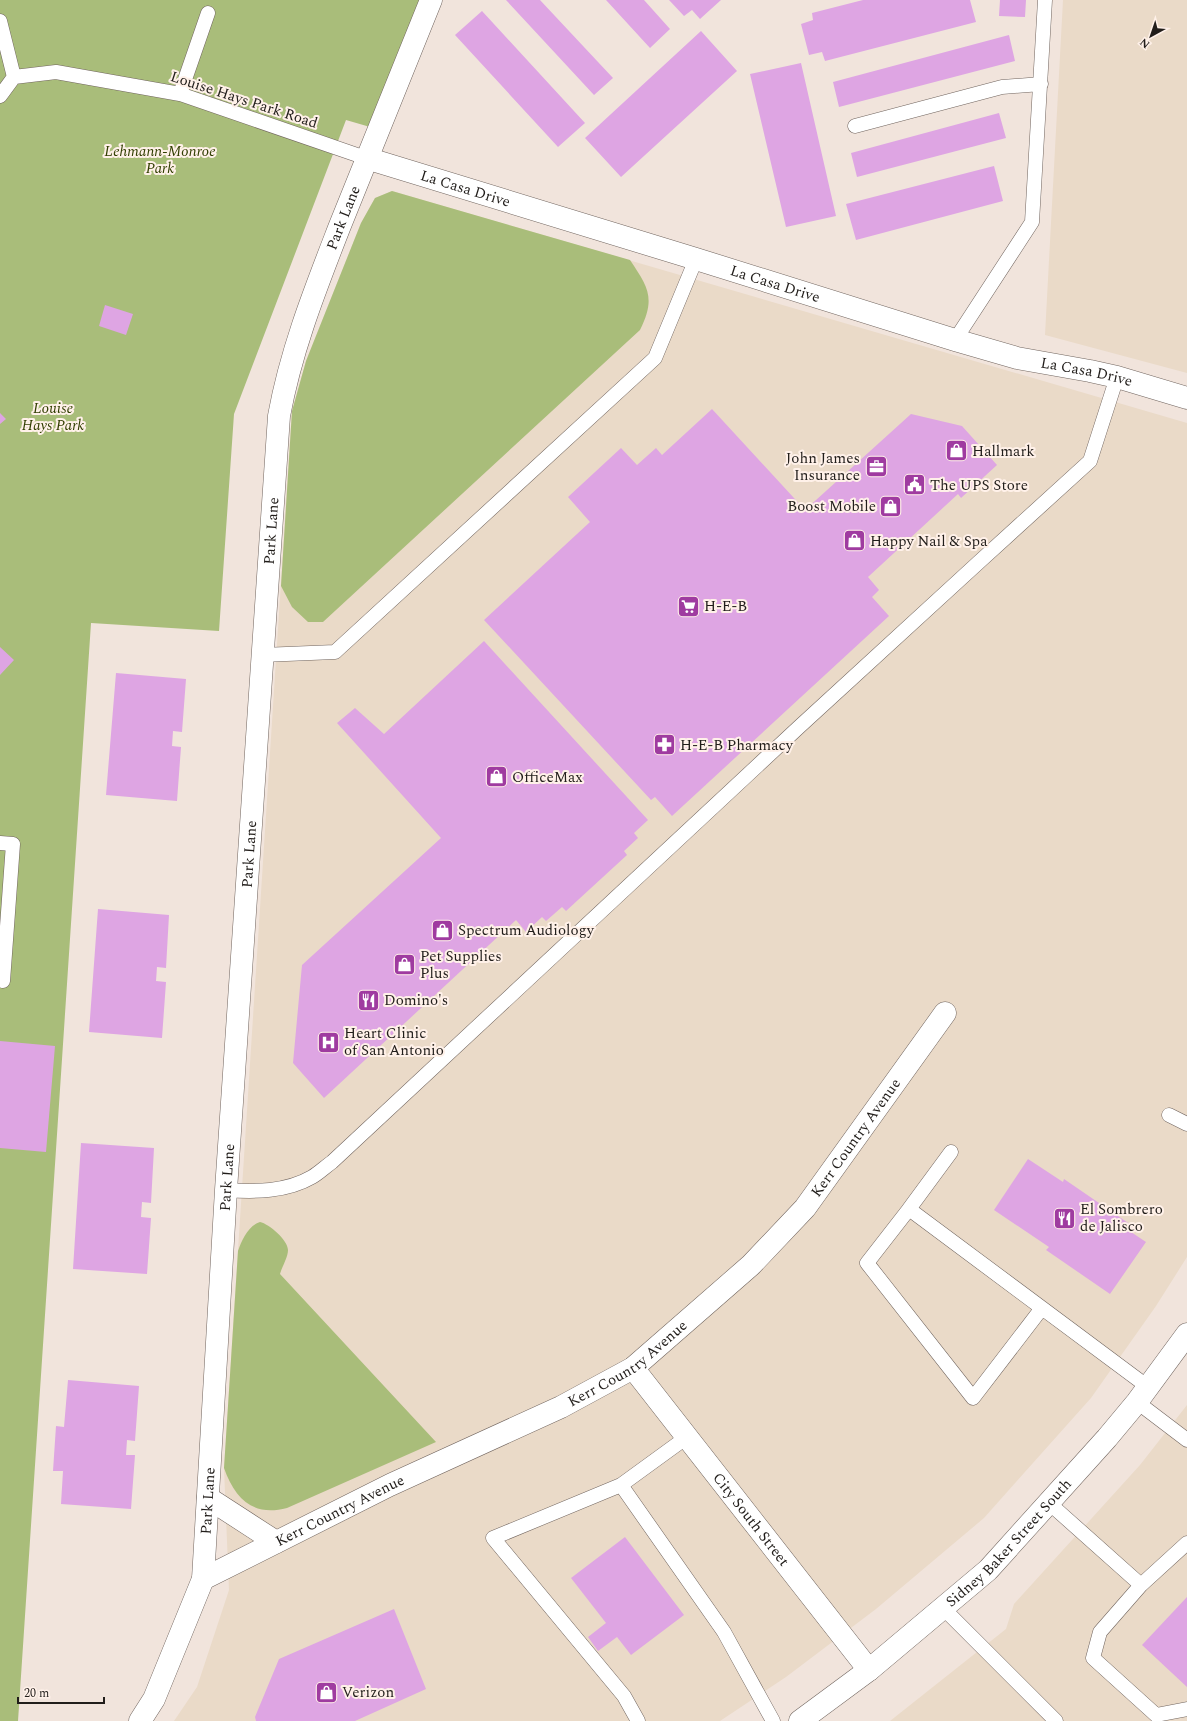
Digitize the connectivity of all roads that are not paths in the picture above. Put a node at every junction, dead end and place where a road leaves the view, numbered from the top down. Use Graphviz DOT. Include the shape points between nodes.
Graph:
graph roads {
  1 [pos="431,0"];
  2 [pos="1045,0"];
  3 [pos="208,12"];
  4 [pos="0,21"];
  5 [pos="14,76"];
  6 [pos="1041,84"];
  7 [pos="180,94"];
  8 [pos="0,96"];
  9 [pos="855,126"];
  10 [pos="366,158"];
  11 [pos="696,258"];
  12 [pos="956,340"];
  13 [pos="1116,377"];
  14 [pos="1187,398"];
  15 [pos="262,655"];
  16 [pos="0,843"];
  17 [pos="0,980"];
  18 [pos="945,1014"];
  19 [pos="1169,1115"];
  20 [pos="1187,1124"];
  21 [pos="951,1152"];
  22 [pos="226,1190"];
  23 [pos="910,1209"];
  24 [pos="1042,1308"];
  25 [pos="1187,1334"];
  26 [pos="633,1368"];
  27 [pos="1142,1394"];
  28 [pos="687,1437"];
  29 [pos="1187,1440"];
  30 [pos="621,1485"];
  31 [pos="208,1498"];
  32 [pos="1050,1503"];
  33 [pos="276,1542"];
  34 [pos="1187,1543"];
  35 [pos="203,1579"];
  36 [pos="1141,1585"];
  37 [pos="944,1608"];
  38 [pos="869,1670"];
  39 [pos="1187,1709"];
  40 [pos="140,1721"];
  41 [pos="638,1721"];
  42 [pos="773,1721"];
  43 [pos="800,1721"];
  44 [pos="1056,1721"];
  1 -- 10 [label="street, Park Lane"];
  2 -- 6 [label="lane"];
  3 -- 7 [label="lane"];
  4 -- 5 [label="lane"];
  5 -- 7 [label="lane, Louise Hays Park Road" via="56,72"];
  5 -- 8 [label="lane"];
  6 -- 9 [label="lane" via="1002,87"];
  6 -- 12 [label="lane" via="1032,222"];
  7 -- 10 [label="lane, Louise Hays Park Road"];
  10 -- 11 [label="street, La Casa Drive"];
  10 -- 15 [label="street, Park Lane" via="304,318 284,385 279,416"];
  11 -- 12 [label="street, La Casa Drive"];
  11 -- 15 [label="lane" via="655,358 335,652"];
  12 -- 13 [label="street, La Casa Drive" via="1017,358"];
  13 -- 14 [label="street, La Casa Drive"];
  13 -- 22 [label="lane" via="1090,462 799,727 332,1162 311,1177 290,1186 261,1192"];
  15 -- 22 [label="street, Park Lane"];
  16 -- 17 [label="lane" via="13,844 3,981"];
  18 -- 26 [label="street, Kerr Country Avenue" via="805,1208 751,1265"];
  19 -- 20 [label="lane"];
  21 -- 23 [label="lane"];
  22 -- 31 [label="street, Park Lane"];
  23 -- 24 [label="lane"];
  23 -- 24 [label="lane" via="867,1263 973,1398"];
  24 -- 27 [label="lane"];
  25 -- 27 [label="street, Sidney Baker Street South"];
  26 -- 28 [label="street, City South Street"];
  26 -- 33 [label="street, Kerr Country Avenue" via="561,1407 390,1485"];
  27 -- 29 [label="lane"];
  27 -- 32 [label="street, Sidney Baker Street South"];
  28 -- 30 [label="lane"];
  28 -- 38 [label="street, City South Street"];
  30 -- 41 [label="lane" via="493,1538 624,1696"];
  30 -- 42 [label="lane" via="724,1632"];
  31 -- 33 [label="street"];
  31 -- 35 [label="street, Park Lane"];
  32 -- 36 [label="lane"];
  32 -- 37 [label="street, Sidney Baker Street South" via="988,1570"];
  33 -- 35 [label="street, Kerr Country Avenue"];
  34 -- 36 [label="lane"];
  35 -- 40 [label="street, Park Lane" via="154,1698"];
  36 -- 39 [label="lane" via="1100,1632 1094,1658 1156,1716"];
  37 -- 38 [label="street, Sidney Baker Street South"];
  37 -- 44 [label="lane"];
  38 -- 43 [label="street, Sidney Baker Street South"];
}
